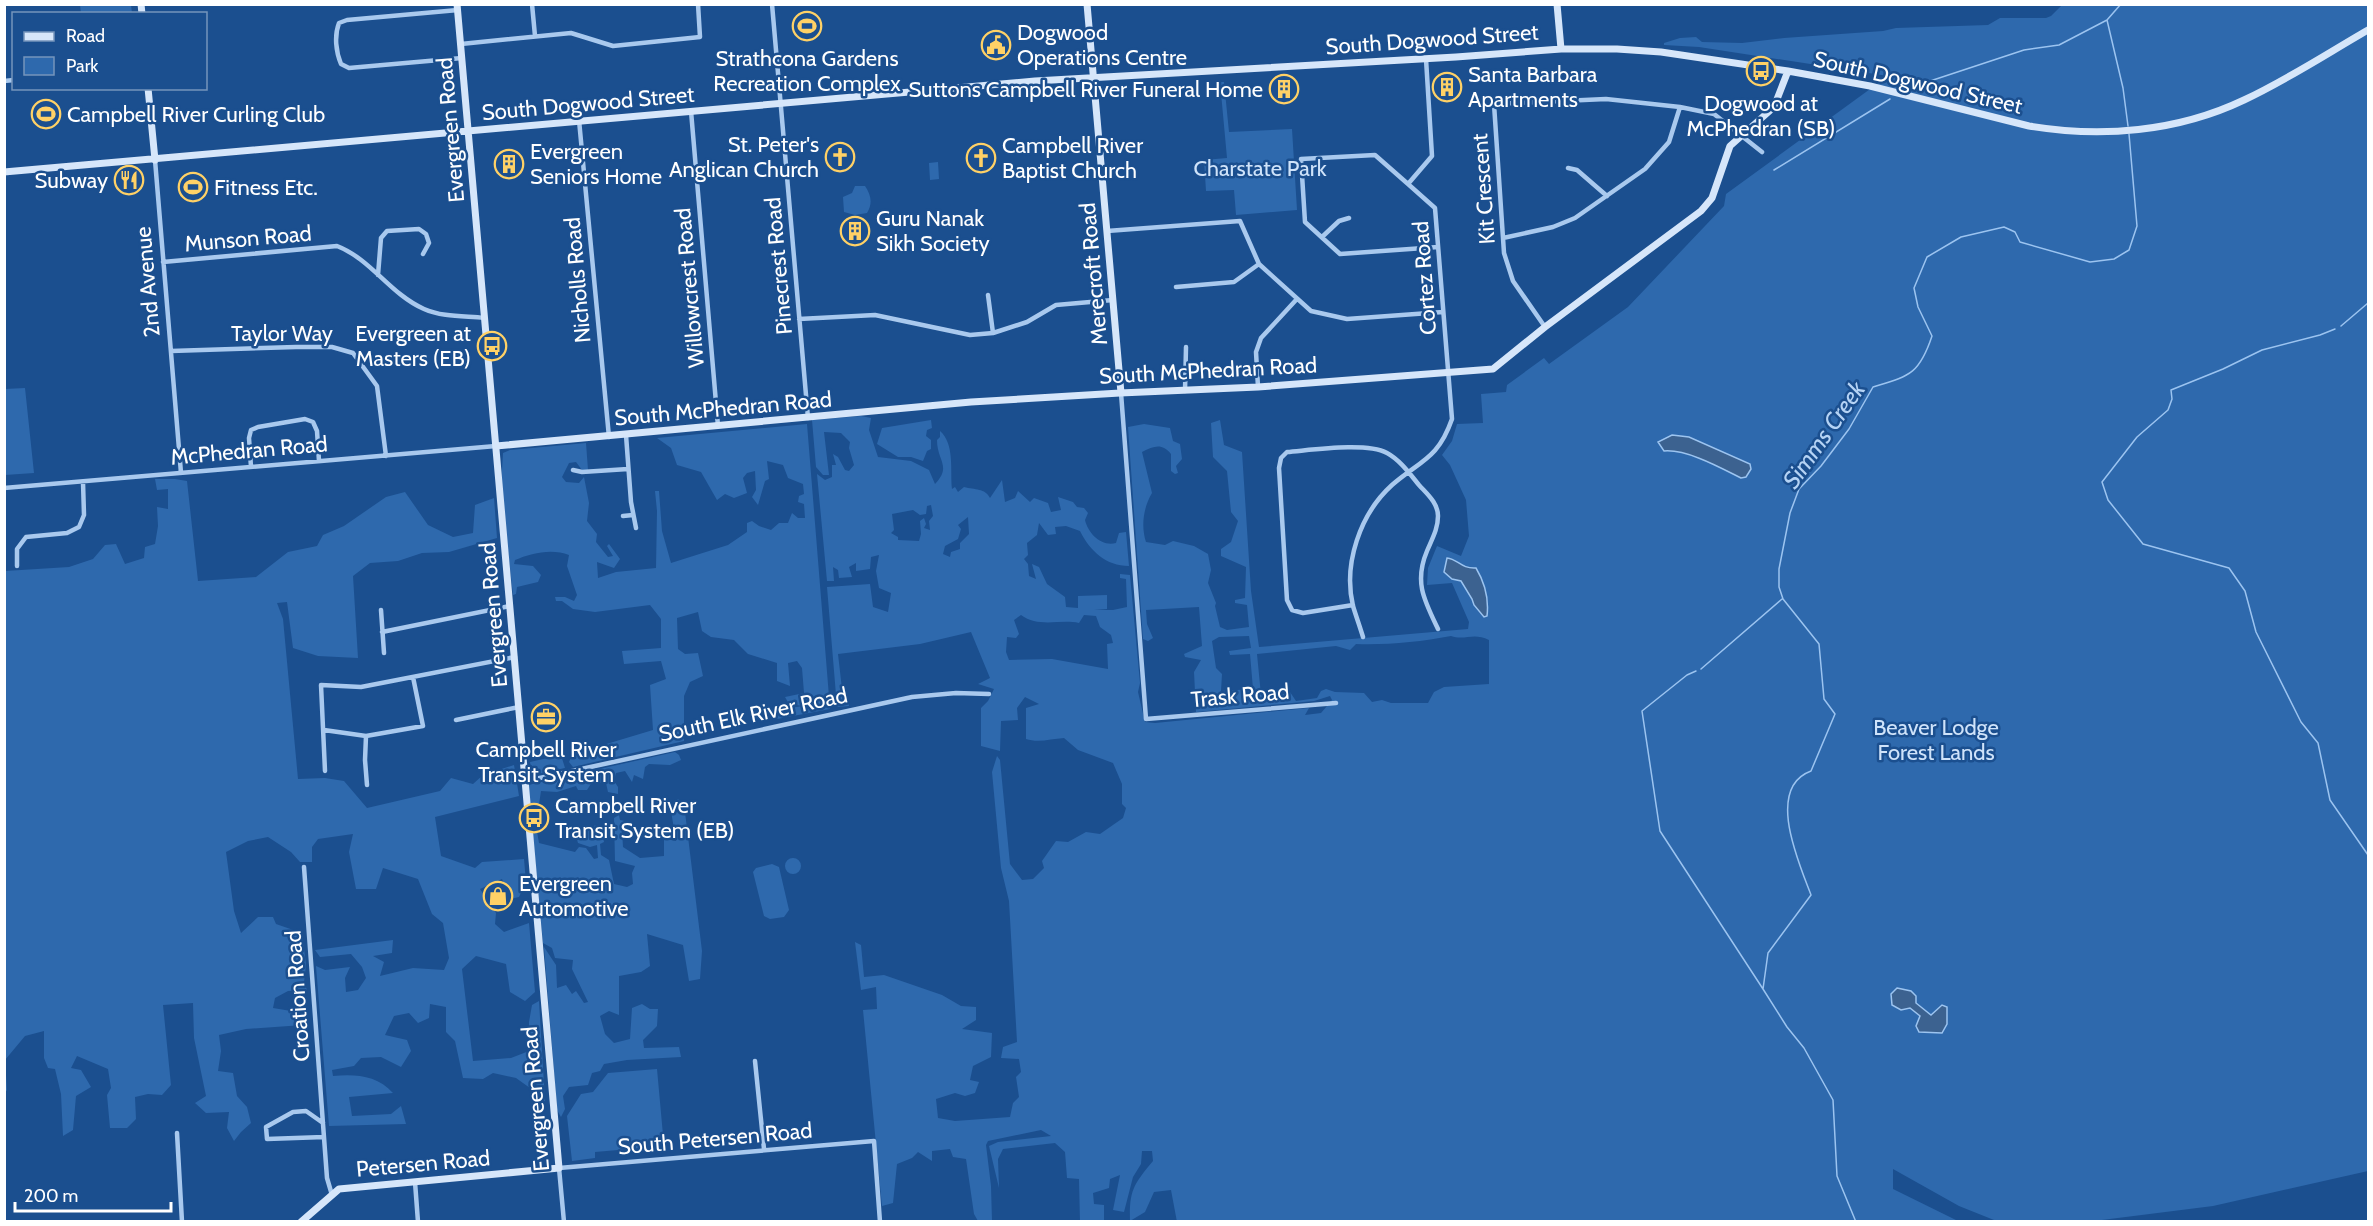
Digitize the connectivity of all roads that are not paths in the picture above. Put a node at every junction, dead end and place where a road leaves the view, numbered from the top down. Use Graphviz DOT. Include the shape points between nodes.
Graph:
graph roads {
  1 [pos="532,4"];
  2 [pos="698,4"];
  3 [pos="772,4"];
  4 [pos="1087,4"];
  5 [pos="1557,4"];
  6 [pos="458,7"];
  7 [pos="2368,30"];
  8 [pos="535,36"];
  9 [pos="461,44"];
  10 [pos="1561,49"];
  11 [pos="462,58"];
  12 [pos="1426,59"];
  13 [pos="1788,71"];
  14 [pos="1093,78"];
  15 [pos="148,90"];
  16 [pos="780,103"];
  17 [pos="1680,107"];
  18 [pos="691,111"];
  19 [pos="579,120"];
  20 [pos="468,132"];
  21 [pos="1742,136"];
  22 [pos="1762,152"];
  23 [pos="155,160"];
  24 [pos="1568,168"];
  25 [pos="4,172"];
  26 [pos="1408,184"];
  27 [pos="1607,196"];
  28 [pos="1349,218"];
  29 [pos="1107,231"];
  30 [pos="1322,237"];
  31 [pos="1503,238"];
  32 [pos="1438,248"];
  33 [pos="423,254"];
  34 [pos="163,262"];
  35 [pos="1259,264"];
  36 [pos="378,275"];
  37 [pos="1176,286"];
  38 [pos="988,295"];
  39 [pos="1113,300"];
  40 [pos="1296,300"];
  41 [pos="1443,312"];
  42 [pos="484,318"];
  43 [pos="799,319"];
  44 [pos="1545,327"];
  45 [pos="993,333"];
  46 [pos="1186,347"];
  47 [pos="171,351"];
  48 [pos="1447,372"];
  49 [pos="1258,387"];
  50 [pos="1185,391"];
  51 [pos="1121,393"];
  52 [pos="808,418"];
  53 [pos="718,426"];
  54 [pos="626,435"];
  55 [pos="609,437"];
  56 [pos="496,446"];
  57 [pos="386,456"];
  58 [pos="319,461"];
  59 [pos="251,467"];
  60 [pos="628,469"];
  61 [pos="573,470"];
  62 [pos="181,472"];
  63 [pos="1408,472"];
  64 [pos="83,482"];
  65 [pos="4,488"];
  66 [pos="633,515"];
  67 [pos="623,516"];
  68 [pos="636,528"];
  69 [pos="17,566"];
  70 [pos="1353,605"];
  71 [pos="510,606"];
  72 [pos="381,610"];
  73 [pos="1438,628"];
  74 [pos="382,632"];
  75 [pos="1363,637"];
  76 [pos="384,653"];
  77 [pos="515,657"];
  78 [pos="413,677"];
  79 [pos="989,694"];
  80 [pos="1336,703"];
  81 [pos="519,708"];
  82 [pos="1146,719"];
  83 [pos="456,720"];
  84 [pos="324,730"];
  85 [pos="366,736"];
  86 [pos="325,771"];
  87 [pos="526,781"];
  88 [pos="367,785"];
  89 [pos="304,867"];
  90 [pos="755,1061"];
  91 [pos="323,1123"];
  92 [pos="177,1133"];
  93 [pos="324,1137"];
  94 [pos="764,1149"];
  95 [pos="559,1168"];
  96 [pos="415,1182"];
  97 [pos="332,1195"];
  98 [pos="182,1221"];
  99 [pos="301,1221"];
  100 [pos="418,1221"];
  101 [pos="564,1221"];
  102 [pos="880,1221"];
  1 -- 8 [label="street"];
  2 -- 8 [label="street" via="700,37 613,46 571,33"];
  3 -- 16 [label="street, Pinecrest Road"];
  4 -- 14 [label="street, Merecroft Road"];
  5 -- 10 [label="street"];
  6 -- 9 [label="street, Evergreen Road"];
  6 -- 11 [label="street" via="346,20 339,23 336,32 341,64 349,68"];
  7 -- 13 [label="street, South Dogwood Street" via="2247,99 2193,119 2149,129 2090,133 2029,126 1870,86"];
  8 -- 9 [label="street"];
  9 -- 11 [label="street, Evergreen Road"];
  10 -- 12 [label="street, South Dogwood Street"];
  10 -- 13 [label="street, South Dogwood Street" via="1661,52"];
  11 -- 20 [label="street, Evergreen Road"];
  12 -- 14 [label="street, South Dogwood Street"];
  12 -- 26 [label="street" via="1432,156"];
  13 -- 21 [label="street, South McPhedran Road" via="1774,107"];
  14 -- 16 [label="street, South Dogwood Street"];
  14 -- 29 [label="street, Merecroft Road"];
  15 -- 23 [label="street, 2nd Avenue"];
  16 -- 18 [label="street, South Dogwood Street"];
  16 -- 43 [label="street, Pinecrest Road"];
  17 -- 21 [label="street, Kit Crescent" via="1714,114"];
  17 -- 27 [label="street" via="1669,142 1645,170"];
  17 -- 31 [label="street, Kit Crescent" via="1606,99 1494,104"];
  18 -- 19 [label="street, South Dogwood Street"];
  18 -- 53 [label="street, Willowcrest Road"];
  19 -- 20 [label="street, South Dogwood Street"];
  19 -- 55 [label="street, Nicholls Road"];
  20 -- 23 [label="street, South Dogwood Street"];
  20 -- 42 [label="street, Evergreen Road"];
  21 -- 22 [label="street, Kit Crescent"];
  21 -- 44 [label="street, South McPhedran Road" via="1730,146 1712,198 1701,211"];
  23 -- 25 [label="street, South Dogwood Street"];
  23 -- 34 [label="street, 2nd Avenue"];
  24 -- 27 [label="street" via="1577,170"];
  26 -- 30 [label="street, Cortez Road" via="1375,155 1301,159 1305,222"];
  26 -- 32 [label="street, Cortez Road" via="1435,208"];
  27 -- 31 [label="street" via="1575,218 1553,227"];
  28 -- 30 [label="street" via="1339,221"];
  29 -- 35 [label="street" via="1240,221"];
  29 -- 39 [label="street, Merecroft Road"];
  30 -- 32 [label="street" via="1340,254"];
  31 -- 44 [label="street, Kit Crescent" via="1513,281"];
  32 -- 41 [label="street, Cortez Road"];
  33 -- 36 [label="street" via="429,243 419,229 387,231 381,238"];
  34 -- 36 [label="street, Munson Road" via="337,246 353,252"];
  34 -- 47 [label="street, 2nd Avenue"];
  35 -- 37 [label="street" via="1234,282"];
  35 -- 40 [label="street"];
  36 -- 42 [label="street" via="424,309"];
  38 -- 45 [label="street"];
  39 -- 45 [label="street" via="1056,305 1027,322"];
  39 -- 51 [label="street, Merecroft Road"];
  40 -- 41 [label="street" via="1311,311 1347,319"];
  40 -- 49 [label="street" via="1261,338 1256,352"];
  41 -- 48 [label="street, Cortez Road"];
  42 -- 56 [label="street, Evergreen Road"];
  43 -- 45 [label="street" via="875,315 970,335"];
  43 -- 52 [label="street, Pinecrest Road"];
  44 -- 48 [label="street, South McPhedran Road" via="1493,369"];
  46 -- 50 [label="street"];
  47 -- 57 [label="street, Taylor Way" via="332,347 353,353 377,386"];
  47 -- 62 [label="street, 2nd Avenue"];
  48 -- 49 [label="street, South McPhedran Road"];
  48 -- 63 [label="street, Cortez Road" via="1452,419 1445,439 1434,454"];
  49 -- 50 [label="street, South McPhedran Road"];
  50 -- 51 [label="street, South McPhedran Road"];
  51 -- 52 [label="street, South McPhedran Road"];
  51 -- 82 [label="street, Merecroft Road"];
  52 -- 53 [label="street, South McPhedran Road"];
  53 -- 54 [label="street, South McPhedran Road"];
  54 -- 55 [label="street, South McPhedran Road"];
  54 -- 60 [label="street"];
  55 -- 56 [label="street, South McPhedran Road"];
  56 -- 57 [label="street, McPhedran Road"];
  56 -- 71 [label="street, Evergreen Road"];
  57 -- 58 [label="street, McPhedran Road"];
  58 -- 59 [label="street, McPhedran Road"];
  58 -- 59 [label="street" via="317,431 313,422 305,419 251,430"];
  59 -- 62 [label="street, McPhedran Road"];
  60 -- 61 [label="street"];
  60 -- 66 [label="street"];
  62 -- 64 [label="street, McPhedran Road"];
  63 -- 70 [label="street, Cortez Road" via="1373,507 1361,529 1350,578"];
  63 -- 70 [label="street" via="1392,456 1369,447 1287,452 1281,458 1287,600 1292,610 1303,613"];
  63 -- 73 [label="street" via="1435,503 1438,514 1437,529 1422,563 1420,579 1423,597"];
  64 -- 65 [label="street, McPhedran Road"];
  64 -- 69 [label="street" via="84,515 79,527 68,533 26,537 17,549"];
  66 -- 67 [label="street"];
  66 -- 68 [label="street"];
  70 -- 75 [label="street, Cortez Road"];
  71 -- 74 [label="street"];
  71 -- 77 [label="street, Evergreen Road"];
  72 -- 74 [label="street"];
  74 -- 76 [label="street"];
  77 -- 78 [label="street"];
  77 -- 81 [label="street, Evergreen Road"];
  78 -- 84 [label="street" via="361,687 321,685"];
  78 -- 85 [label="street" via="423,726"];
  79 -- 87 [label="street, South Elk River Road" via="912,697"];
  80 -- 82 [label="street, Trask Road"];
  81 -- 83 [label="street"];
  81 -- 87 [label="street, Evergreen Road"];
  84 -- 85 [label="street"];
  84 -- 86 [label="street"];
  85 -- 88 [label="street"];
  87 -- 95 [label="street, Evergreen Road"];
  89 -- 91 [label="street, Croation Road"];
  90 -- 94 [label="street"];
  91 -- 93 [label="street, Croation Road"];
  91 -- 93 [label="street" via="306,1112 293,1112 267,1127 267,1139"];
  92 -- 98 [label="street"];
  93 -- 97 [label="street, Croation Road"];
  94 -- 95 [label="street, South Petersen Road"];
  94 -- 102 [label="street, South Petersen Road" via="874,1141"];
  95 -- 96 [label="street, Petersen Road"];
  95 -- 101 [label="street, Evergreen Road"];
  96 -- 97 [label="street, Petersen Road" via="339,1189"];
  96 -- 100 [label="street"];
  97 -- 99 [label="street, Petersen Road"];
}
